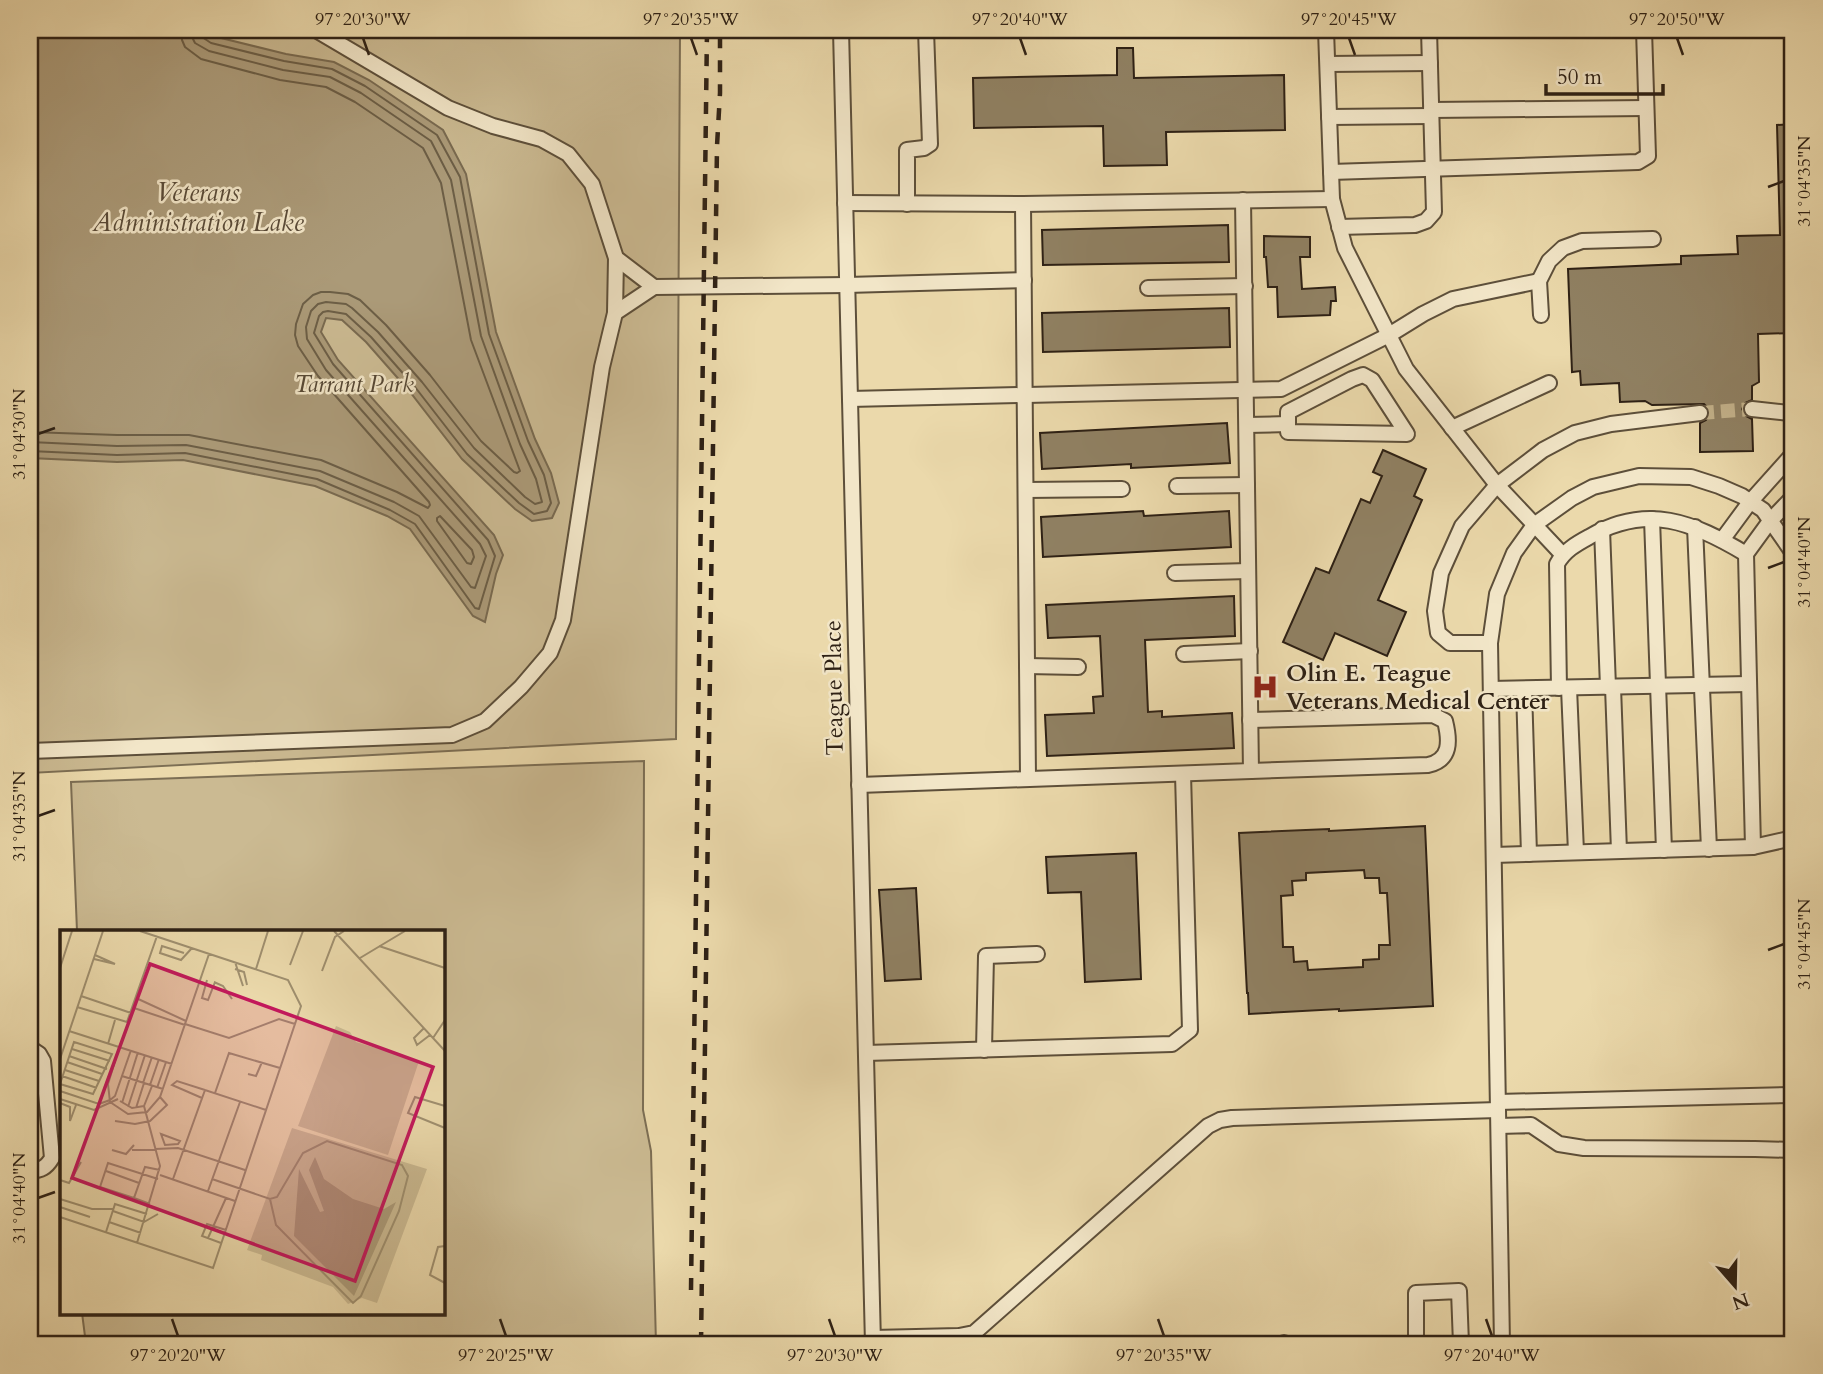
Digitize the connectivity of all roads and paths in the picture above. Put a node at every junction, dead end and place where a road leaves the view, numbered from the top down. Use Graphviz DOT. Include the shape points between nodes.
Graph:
graph roads {
  1 [pos="316,30"];
  2 [pos="842,30"];
  3 [pos="926,30"];
  4 [pos="1326,30"];
  5 [pos="1429,30"];
  6 [pos="1644,30"];
  7 [pos="1430,63"];
  8 [pos="1328,64"];
  9 [pos="1646,108"];
  10 [pos="1431,113"];
  11 [pos="1329,117"];
  12 [pos="1433,169"];
  13 [pos="1331,172"];
  14 [pos="1332,199"];
  15 [pos="1243,200"];
  16 [pos="845,204"];
  17 [pos="907,204"];
  18 [pos="1023,204"];
  19 [pos="1339,227"];
  20 [pos="1653,239"];
  21 [pos="616,258"];
  22 [pos="1024,280"];
  23 [pos="1539,281"];
  24 [pos="847,285"];
  25 [pos="1245,286"];
  26 [pos="654,287"];
  27 [pos="1148,288"];
  28 [pos="615,313"];
  29 [pos="1541,315"];
  30 [pos="1389,335"];
  31 [pos="1549,383"];
  32 [pos="1246,390"];
  33 [pos="1025,394"];
  34 [pos="849,399"];
  35 [pos="1752,409"];
  36 [pos="1700,413"];
  37 [pos="1793,415"];
  38 [pos="1288,424"];
  39 [pos="1247,425"];
  40 [pos="1452,428"];
  41 [pos="1793,454"];
  42 [pos="1247,485"];
  43 [pos="1497,485"];
  44 [pos="1177,486"];
  45 [pos="1122,489"];
  46 [pos="1026,490"];
  47 [pos="1793,497"];
  48 [pos="1750,502"];
  49 [pos="1651,519"];
  50 [pos="1770,521"];
  51 [pos="1534,525"];
  52 [pos="1695,527"];
  53 [pos="1602,529"];
  54 [pos="1722,540"];
  55 [pos="1793,553"];
  56 [pos="1562,554"];
  57 [pos="1745,554"];
  58 [pos="1248,571"];
  59 [pos="1175,573"];
  60 [pos="1490,643"];
  61 [pos="1250,651"];
  62 [pos="1184,654"];
  63 [pos="1027,666"];
  64 [pos="1078,667"];
  65 [pos="1749,684"];
  66 [pos="1702,685"];
  67 [pos="1658,686"];
  68 [pos="1611,687"];
  69 [pos="1564,688"];
  70 [pos="1491,689"];
  71 [pos="1524,689"];
  72 [pos="1250,720"];
  73 [pos="30,751"];
  74 [pos="1251,771"];
  75 [pos="1183,774"];
  76 [pos="1028,779"];
  77 [pos="859,785"];
  78 [pos="1793,838"];
  79 [pos="1753,848"];
  80 [pos="1709,849"];
  81 [pos="1664,850"];
  82 [pos="1619,851"];
  83 [pos="1576,852"];
  84 [pos="1529,854"];
  85 [pos="1494,855"];
  86 [pos="1037,954"];
  87 [pos="30,1048"];
  88 [pos="984,1049"];
  89 [pos="866,1053"];
  90 [pos="1793,1095"];
  91 [pos="1498,1106"];
  92 [pos="1499,1126"];
  93 [pos="1793,1150"];
  94 [pos="30,1171"];
  95 [pos="873,1341"];
  96 [pos="1416,1344"];
  97 [pos="1461,1344"];
  98 [pos="1502,1344"];
  1 -- 21 [label="lane" via="448,108 541,139 568,154 592,184"];
  2 -- 16 [label="lane, Teague Place"];
  3 -- 17 [label="lane" via="930,144 907,150"];
  4 -- 8 [label="lane"];
  5 -- 7 [label="lane"];
  6 -- 9 [label="lane"];
  7 -- 8 [label="lane"];
  7 -- 10 [label="lane"];
  8 -- 11 [label="lane"];
  9 -- 10 [label="lane"];
  9 -- 12 [label="lane" via="1648,156 1638,162"];
  10 -- 11 [label="lane"];
  10 -- 12 [label="lane"];
  11 -- 13 [label="lane"];
  12 -- 13 [label="lane"];
  12 -- 19 [label="lane" via="1434,212 1426,221"];
  13 -- 14 [label="lane"];
  14 -- 15 [label="lane"];
  14 -- 19 [label="lane"];
  15 -- 18 [label="lane"];
  15 -- 25 [label="lane"];
  16 -- 17 [label="lane"];
  16 -- 24 [label="lane, Teague Place"];
  17 -- 18 [label="lane"];
  18 -- 22 [label="lane"];
  19 -- 30 [label="lane"];
  20 -- 23 [label="lane" via="1582,241 1563,248 1549,261"];
  21 -- 26 [label="lane"];
  21 -- 28 [label="lane"];
  22 -- 24 [label="lane"];
  22 -- 33 [label="lane"];
  23 -- 29 [label="lane"];
  23 -- 30 [label="lane" via="1454,299"];
  24 -- 26 [label="lane"];
  24 -- 34 [label="lane, Teague Place"];
  25 -- 27 [label="lane"];
  25 -- 32 [label="lane"];
  26 -- 28 [label="lane"];
  28 -- 73 [label="lane" via="602,367 563,620 550,653 485,721 452,735"];
  30 -- 32 [label="lane" via="1281,389"];
  30 -- 40 [label="lane" via="1406,369"];
  31 -- 40 [label="lane"];
  32 -- 33 [label="lane"];
  32 -- 39 [label="lane"];
  33 -- 34 [label="lane"];
  33 -- 46 [label="lane"];
  34 -- 77 [label="lane, Teague Place"];
  35 -- 37 [label="lane"];
  36 -- 43 [label="lane" via="1575,433 1543,450"];
  38 -- 38 [label="lane" via="1288,432 1408,434 1373,380 1363,376 1288,412"];
  38 -- 39 [label="lane"];
  39 -- 42 [label="lane"];
  40 -- 43 [label="lane"];
  41 -- 48 [label="lane"];
  42 -- 44 [label="lane"];
  42 -- 58 [label="lane"];
  43 -- 51 [label="lane"];
  43 -- 60 [label="lane" via="1462,526 1441,573 1434,611 1438,634 1450,643"];
  45 -- 46 [label="lane"];
  46 -- 63 [label="lane"];
  47 -- 50 [label="lane"];
  48 -- 50 [label="lane"];
  48 -- 51 [label="lane" via="1691,477 1639,476 1593,487"];
  48 -- 54 [label="lane"];
  49 -- 52 [label="lane"];
  49 -- 53 [label="lane"];
  49 -- 67 [label="lane"];
  50 -- 55 [label="lane"];
  50 -- 57 [label="lane"];
  51 -- 56 [label="lane"];
  51 -- 60 [label="lane" via="1514,553 1497,594"];
  52 -- 54 [label="lane"];
  52 -- 66 [label="lane"];
  53 -- 56 [label="lane"];
  53 -- 68 [label="lane"];
  54 -- 57 [label="lane"];
  56 -- 69 [label="lane" via="1557,564"];
  57 -- 65 [label="lane"];
  58 -- 59 [label="lane"];
  58 -- 61 [label="lane"];
  60 -- 70 [label="lane"];
  61 -- 62 [label="lane"];
  61 -- 72 [label="lane"];
  63 -- 64 [label="lane"];
  63 -- 76 [label="lane"];
  65 -- 66 [label="lane"];
  65 -- 79 [label="lane"];
  66 -- 67 [label="lane"];
  66 -- 80 [label="lane"];
  67 -- 68 [label="lane"];
  67 -- 81 [label="lane"];
  68 -- 69 [label="lane"];
  68 -- 82 [label="lane"];
  69 -- 71 [label="lane"];
  69 -- 83 [label="lane"];
  70 -- 71 [label="lane"];
  70 -- 85 [label="lane"];
  71 -- 84 [label="lane"];
  72 -- 74 [label="lane"];
  72 -- 74 [label="lane" via="1433,715 1445,721 1448,731 1447,754 1428,765"];
  74 -- 75 [label="lane"];
  75 -- 76 [label="lane"];
  75 -- 88 [label="lane" via="1190,1030 1172,1044"];
  76 -- 77 [label="lane"];
  77 -- 89 [label="lane, Teague Place"];
  78 -- 79 [label="lane"];
  79 -- 80 [label="lane"];
  80 -- 81 [label="lane"];
  81 -- 82 [label="lane"];
  82 -- 83 [label="lane"];
  83 -- 84 [label="lane"];
  84 -- 85 [label="lane"];
  85 -- 91 [label="lane"];
  86 -- 88 [label="lane" via="986,956"];
  87 -- 94 [label="lane" via="43,1061 52,1158 47,1166"];
  88 -- 89 [label="lane"];
  89 -- 95 [label="lane, Teague Place"];
  90 -- 91 [label="lane" via="1552,1100"];
  91 -- 92 [label="lane"];
  91 -- 95 [label="lane" via="1220,1120 974,1333"];
  92 -- 93 [label="lane" via="1531,1125 1559,1144 1584,1148"];
  92 -- 98 [label="lane"];
  96 -- 97 [label="lane" via="1416,1293 1460,1291"];
}
